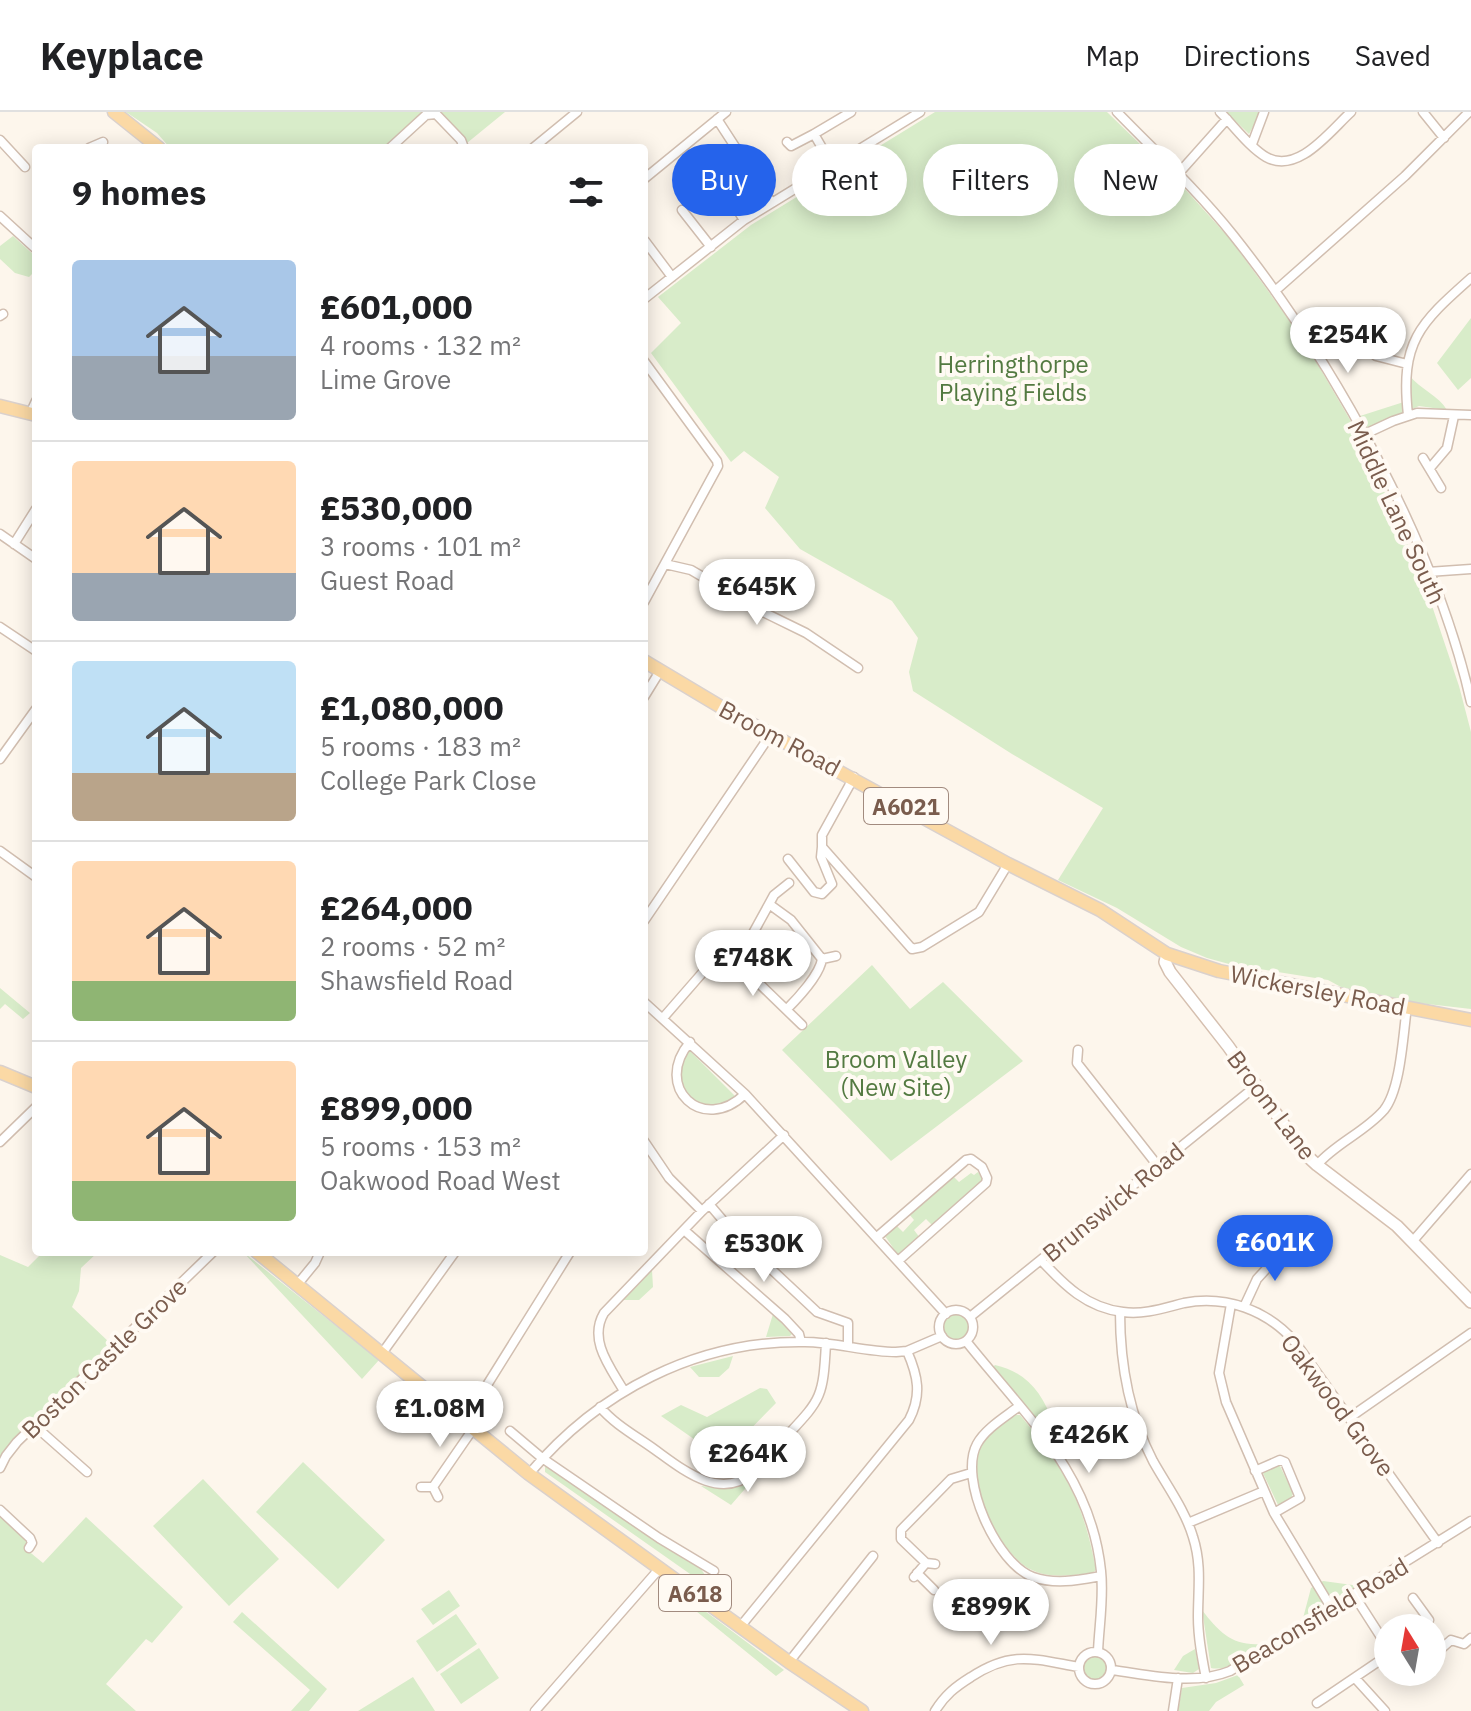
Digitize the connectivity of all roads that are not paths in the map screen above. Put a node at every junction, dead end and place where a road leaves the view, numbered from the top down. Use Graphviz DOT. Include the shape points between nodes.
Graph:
graph roads {
  1 [pos="114,112"];
  2 [pos="577,112"];
  3 [pos="726,112"];
  4 [pos="851,112"];
  5 [pos="920,112"];
  6 [pos="1117,112"];
  7 [pos="1264,112"];
  8 [pos="1351,112"];
  9 [pos="1423,112"];
  10 [pos="1469,112"];
  11 [pos="1223,116"];
  12 [pos="717,119"];
  13 [pos="814,134"];
  14 [pos="1444,138"];
  15 [pos="0,140"];
  16 [pos="103,142"];
  17 [pos="787,142"];
  18 [pos="98,144"];
  19 [pos="154,144"];
  20 [pos="394,144"];
  21 [pos="462,144"];
  22 [pos="538,144"];
  23 [pos="733,144"];
  24 [pos="820,144"];
  25 [pos="867,144"];
  26 [pos="1148,144"];
  27 [pos="1252,144"];
  28 [pos="1186,164"];
  29 [pos="25,167"];
  30 [pos="648,176"];
  31 [pos="1186,183"];
  32 [pos="0,216"];
  33 [pos="687,216"];
  34 [pos="741,216"];
  35 [pos="750,216"];
  36 [pos="744,220"];
  37 [pos="32,245"];
  38 [pos="648,245"];
  39 [pos="711,247"];
  40 [pos="672,277"];
  41 [pos="1471,278"];
  42 [pos="1275,291"];
  43 [pos="648,296"];
  44 [pos="1360,341"];
  45 [pos="1407,364"];
  46 [pos="648,366"];
  47 [pos="0,408"];
  48 [pos="32,415"];
  49 [pos="1408,415"];
  50 [pos="1471,415"];
  51 [pos="1454,416"];
  52 [pos="1365,434"];
  53 [pos="1423,458"];
  54 [pos="1430,468"];
  55 [pos="1441,488"];
  56 [pos="32,515"];
  57 [pos="0,534"];
  58 [pos="14,544"];
  59 [pos="32,556"];
  60 [pos="665,564"];
  61 [pos="1471,569"];
  62 [pos="1428,572"];
  63 [pos="648,595"];
  64 [pos="0,627"];
  65 [pos="32,648"];
  66 [pos="648,664"];
  67 [pos="858,668"];
  68 [pos="660,671"];
  69 [pos="648,690"];
  70 [pos="1471,702"];
  71 [pos="32,715"];
  72 [pos="771,734"];
  73 [pos="0,741"];
  74 [pos="9,747"];
  75 [pos="0,759"];
  76 [pos="854,777"];
  77 [pos="822,847"];
  78 [pos="0,851"];
  79 [pos="788,859"];
  80 [pos="1008,864"];
  81 [pos="32,874"];
  82 [pos="789,883"];
  83 [pos="769,904"];
  84 [pos="648,915"];
  85 [pos="730,950"];
  86 [pos="1167,954"];
  87 [pos="836,956"];
  88 [pos="822,959"];
  89 [pos="648,1005"];
  90 [pos="1407,1007"];
  91 [pos="787,1009"];
  92 [pos="663,1018"];
  93 [pos="1471,1020"];
  94 [pos="802,1025"];
  95 [pos="690,1042"];
  96 [pos="1078,1050"];
  97 [pos="0,1072"];
  98 [pos="32,1085"];
  99 [pos="1256,1086"];
  100 [pos="745,1094"];
  101 [pos="32,1111"];
  102 [pos="784,1135"];
  103 [pos="0,1142"];
  104 [pos="648,1147"];
  105 [pos="1317,1165"];
  106 [pos="1158,1166"];
  107 [pos="1471,1174"];
  108 [pos="705,1208"];
  109 [pos="684,1230"];
  110 [pos="877,1237"];
  111 [pos="1412,1242"];
  112 [pos="209,1256"];
  113 [pos="262,1256"];
  114 [pos="318,1256"];
  115 [pos="452,1256"];
  116 [pos="568,1256"];
  117 [pos="1268,1259"];
  118 [pos="1041,1260"];
  119 [pos="898,1261"];
  120 [pos="297,1285"];
  121 [pos="1471,1302"];
  122 [pos="1231,1304"];
  123 [pos="1244,1307"];
  124 [pos="1120,1312"];
  125 [pos="946,1314"];
  126 [pos="970,1317"];
  127 [pos="1471,1333"];
  128 [pos="942,1336"];
  129 [pos="966,1341"];
  130 [pos="801,1342"];
  131 [pos="826,1343"];
  132 [pos="848,1345"];
  133 [pos="907,1351"];
  134 [pos="383,1352"];
  135 [pos="624,1391"];
  136 [pos="600,1407"];
  137 [pos="1018,1407"];
  138 [pos="1349,1418"];
  139 [pos="35,1426"];
  140 [pos="468,1426"];
  141 [pos="510,1431"];
  142 [pos="542,1458"];
  143 [pos="0,1468"];
  144 [pos="1255,1471"];
  145 [pos="87,1472"];
  146 [pos="971,1473"];
  147 [pos="529,1474"];
  148 [pos="421,1487"];
  149 [pos="433,1487"];
  150 [pos="1264,1491"];
  151 [pos="438,1497"];
  152 [pos="0,1510"];
  153 [pos="1274,1513"];
  154 [pos="1471,1521"];
  155 [pos="1188,1523"];
  156 [pos="1438,1543"];
  157 [pos="29,1548"];
  158 [pos="873,1556"];
  159 [pos="660,1568"];
  160 [pos="714,1571"];
  161 [pos="1101,1576"];
  162 [pos="934,1590"];
  163 [pos="1354,1595"];
  164 [pos="1413,1598"];
  165 [pos="1332,1609"];
  166 [pos="1425,1614"];
  167 [pos="1374,1626"];
  168 [pos="740,1627"];
  169 [pos="1471,1638"];
  170 [pos="1446,1644"];
  171 [pos="1098,1652"];
  172 [pos="789,1662"];
  173 [pos="1374,1665"];
  174 [pos="1079,1667"];
  175 [pos="1112,1670"];
  176 [pos="1178,1678"];
  177 [pos="1206,1678"];
  178 [pos="1355,1678"];
  179 [pos="1317,1703"];
  180 [pos="535,1711"];
  181 [pos="862,1711"];
  182 [pos="935,1711"];
  183 [pos="1173,1711"];
  184 [pos="1385,1711"];
  1 -- 19 [label="main road"];
  2 -- 22 [label="street"];
  3 -- 12 [label="street"];
  4 -- 13 [label="street"];
  5 -- 25 [label="street"];
  6 -- 26 [label="street, Middle Lane South"];
  7 -- 27 [label="street"];
  8 -- 27 [label="street" via="1290,161 1268,158"];
  9 -- 14 [label="street"];
  10 -- 14 [label="street"];
  11 -- 27 [label="street"];
  11 -- 28 [label="street"];
  12 -- 23 [label="street"];
  12 -- 30 [label="street"];
  13 -- 17 [label="street" via="796,145"];
  13 -- 24 [label="street"];
  14 -- 42 [label="street"];
  15 -- 29 [label="street"];
  16 -- 18 [label="street"];
  20 -- 21 [label="street" via="431,113"];
  31 -- 42 [label="street, Middle Lane South"];
  32 -- 37 [label="street"];
  33 -- 39 [label="street"];
  34 -- 36 [label="street"];
  35 -- 36 [label="street"];
  36 -- 39 [label="street"];
  38 -- 40 [label="street"];
  39 -- 40 [label="street"];
  40 -- 43 [label="street"];
  41 -- 45 [label="street" via="1421,328"];
  42 -- 52 [label="street, Middle Lane South"];
  44 -- 45 [label="street" via="1376,356"];
  45 -- 49 [label="street"];
  46 -- 60 [label="street" via="718,466"];
  47 -- 48 [label="main road"];
  49 -- 51 [label="street"];
  49 -- 52 [label="street"];
  50 -- 51 [label="street"];
  51 -- 54 [label="street" via="1447,448"];
  52 -- 62 [label="street, Middle Lane South"];
  53 -- 54 [label="street"];
  54 -- 55 [label="street"];
  56 -- 58 [label="street"];
  57 -- 58 [label="street"];
  58 -- 59 [label="street"];
  60 -- 63 [label="street"];
  60 -- 67 [label="street" via="691,570"];
  61 -- 62 [label="street"];
  62 -- 70 [label="street, Middle Lane South"];
  64 -- 65 [label="street"];
  66 -- 68 [label="main road, Broom Road / A6021"];
  68 -- 69 [label="street"];
  68 -- 72 [label="main road, Broom Road / A6021"];
  71 -- 74 [label="street"];
  72 -- 76 [label="main road, Broom Road / A6021"];
  72 -- 84 [label="street"];
  73 -- 74 [label="street"];
  74 -- 75 [label="street"];
  76 -- 77 [label="street" via="822,835"];
  76 -- 80 [label="main road, Broom Road / A6021"];
  77 -- 79 [label="street" via="832,884 822,894 814,892"];
  77 -- 80 [label="street" via="916,950 979,912"];
  78 -- 81 [label="street"];
  80 -- 86 [label="main road, Broom Road / A6021" via="1100,910"];
  82 -- 83 [label="street"];
  83 -- 85 [label="street" via="757,930"];
  83 -- 88 [label="street" via="791,920"];
  85 -- 91 [label="street"];
  85 -- 92 [label="street" via="703,971"];
  86 -- 90 [label="main road, Wickersley Road / A6021" via="1219,971"];
  86 -- 99 [label="main road, Broom Lane" via="1170,972"];
  87 -- 88 [label="street"];
  88 -- 91 [label="street"];
  89 -- 92 [label="street"];
  90 -- 93 [label="main road, Wickersley Road / A6021"];
  90 -- 105 [label="street" via="1387,1106"];
  91 -- 94 [label="street"];
  92 -- 95 [label="street"];
  95 -- 100 [label="street"];
  95 -- 100 [label="street" via="676,1069 687,1100 704,1110 719,1110"];
  96 -- 106 [label="street" via="1077,1063"];
  97 -- 98 [label="main road"];
  99 -- 105 [label="main road, Broom Lane"];
  99 -- 106 [label="street, Brunswick Road"];
  100 -- 102 [label="street"];
  101 -- 103 [label="street"];
  102 -- 108 [label="street"];
  102 -- 110 [label="street"];
  104 -- 108 [label="street" via="669,1178"];
  105 -- 111 [label="main road, Broom Lane"];
  106 -- 118 [label="street, Brunswick Road"];
  107 -- 111 [label="street"];
  108 -- 109 [label="street"];
  108 -- 132 [label="street" via="817,1312 848,1323"];
  109 -- 130 [label="street" via="785,1319"];
  109 -- 135 [label="street" via="601,1320 600,1347"];
  110 -- 119 [label="street"];
  110 -- 119 [label="street" via="966,1160 982,1167 986,1183"];
  111 -- 121 [label="main road, Broom Lane"];
  112 -- 139 [label="street, Boston Castle Grove"];
  113 -- 120 [label="main road, A618"];
  114 -- 120 [label="street"];
  115 -- 134 [label="street"];
  116 -- 140 [label="street"];
  117 -- 123 [label="street" via="1269,1266"];
  118 -- 124 [label="street, Oakwood Grove" via="1077,1295"];
  118 -- 126 [label="street, Brunswick Road"];
  119 -- 125 [label="street"];
  120 -- 134 [label="main road, A618"];
  122 -- 123 [label="street, Oakwood Grove"];
  122 -- 124 [label="street, Oakwood Grove" via="1199,1301"];
  122 -- 144 [label="street" via="1219,1373"];
  123 -- 138 [label="street, Oakwood Grove" via="1288,1334"];
  124 -- 155 [label="street" via="1134,1415"];
  125 -- 126 [label="street" via="956,1310"];
  125 -- 128 [label="street" via="940,1322"];
  126 -- 129 [label="street" via="972,1332"];
  127 -- 138 [label="street"];
  128 -- 129 [label="street" via="956,1344"];
  128 -- 133 [label="street"];
  129 -- 137 [label="street"];
  130 -- 131 [label="street"];
  130 -- 135 [label="street" via="712,1353"];
  131 -- 132 [label="street"];
  131 -- 136 [label="street" via="822,1390 814,1406 754,1472 736,1481 714,1483 695,1477"];
  132 -- 133 [label="street"];
  133 -- 168 [label="street" via="918,1384 909,1420"];
  134 -- 140 [label="main road, A618"];
  135 -- 136 [label="street"];
  136 -- 142 [label="street"];
  137 -- 146 [label="street" via="979,1441"];
  137 -- 161 [label="street" via="1053,1447 1076,1485"];
  138 -- 156 [label="street, Oakwood Grove"];
  139 -- 143 [label="street, Boston Castle Grove"];
  139 -- 145 [label="street"];
  140 -- 147 [label="main road, A618"];
  140 -- 149 [label="street"];
  141 -- 142 [label="street"];
  142 -- 147 [label="street"];
  142 -- 160 [label="street"];
  144 -- 150 [label="street"];
  144 -- 153 [label="street" via="1285,1462 1300,1498"];
  146 -- 161 [label="street" via="1002,1550 1022,1571 1062,1582"];
  146 -- 162 [label="street" via="951,1479 901,1530 901,1539 930,1564 916,1575"];
  147 -- 159 [label="main road, A618"];
  148 -- 149 [label="street"];
  149 -- 151 [label="street"];
  150 -- 153 [label="street"];
  150 -- 155 [label="street"];
  152 -- 157 [label="street" via="30,1538"];
  153 -- 165 [label="street"];
  154 -- 156 [label="street, Beaconsfield Road"];
  155 -- 177 [label="street" via="1200,1568 1198,1627"];
  156 -- 163 [label="street, Beaconsfield Road"];
  158 -- 172 [label="street"];
  159 -- 168 [label="main road, A618"];
  159 -- 180 [label="street"];
  161 -- 171 [label="street"];
  163 -- 165 [label="street, Beaconsfield Road"];
  163 -- 167 [label="street"];
  164 -- 166 [label="street"];
  165 -- 177 [label="street, Beaconsfield Road" via="1230,1671"];
  168 -- 172 [label="main road, A618"];
  169 -- 170 [label="street" via="1464,1644 1451,1640"];
  171 -- 174 [label="street" via="1087,1654"];
  171 -- 175 [label="street" via="1108,1657"];
  172 -- 181 [label="main road, A618"];
  173 -- 178 [label="street"];
  174 -- 175 [label="street" via="1091,1684 1105,1681"];
  174 -- 182 [label="street" via="1025,1658 1002,1660 952,1689"];
  175 -- 176 [label="street, Beaconsfield Road"];
  176 -- 177 [label="street, Beaconsfield Road"];
  176 -- 183 [label="street"];
  178 -- 179 [label="street"];
  178 -- 184 [label="street"];
}
